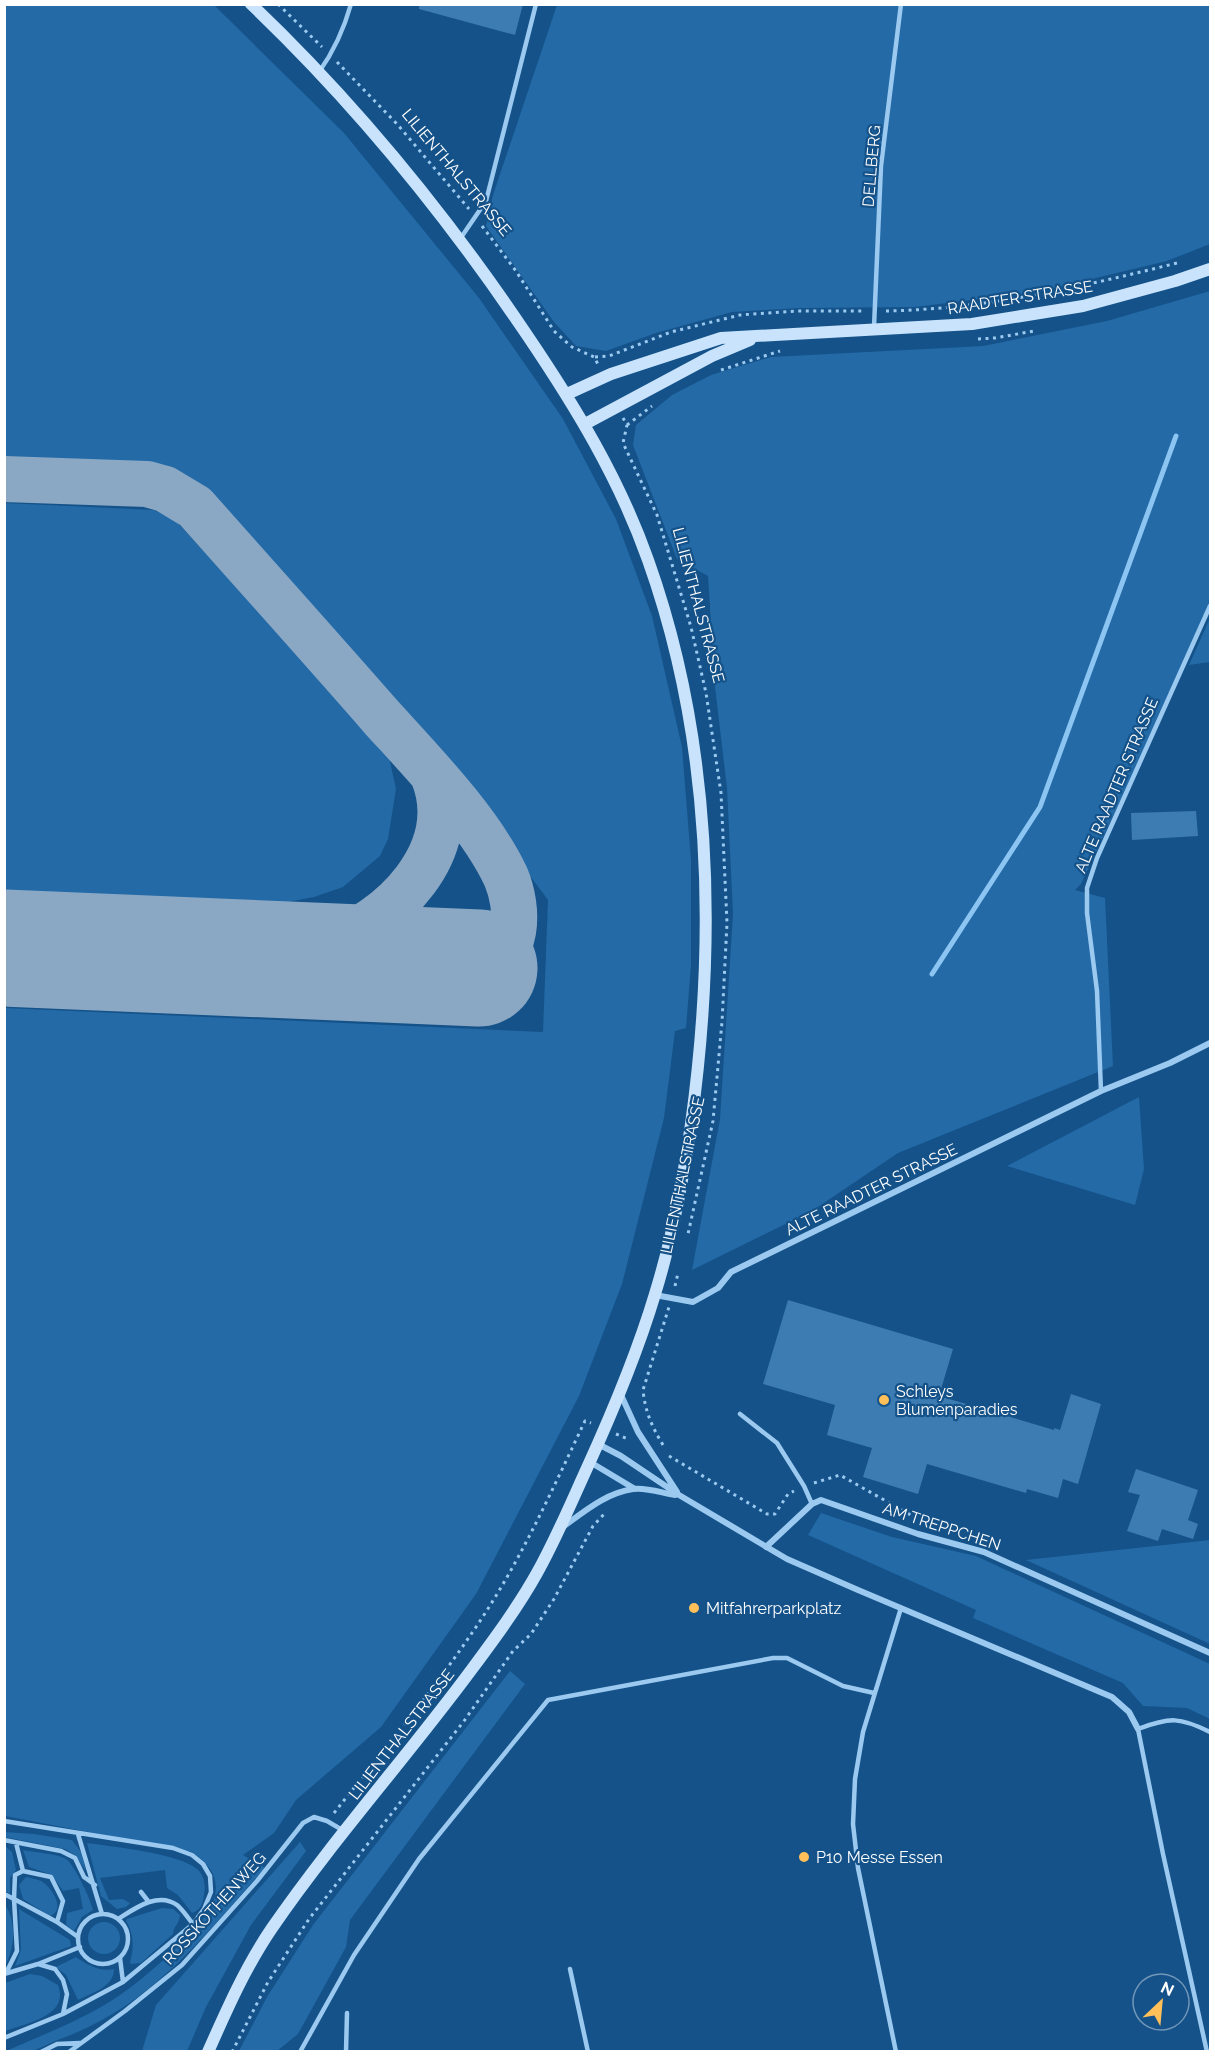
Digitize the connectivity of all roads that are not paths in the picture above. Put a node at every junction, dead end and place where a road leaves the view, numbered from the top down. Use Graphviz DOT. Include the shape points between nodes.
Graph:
graph roads {
  1 [pos="251,4"];
  2 [pos="351,4"];
  3 [pos="536,4"];
  4 [pos="901,4"];
  5 [pos="319,72"];
  6 [pos="460,239"];
  7 [pos="1210,269"];
  8 [pos="874,330"];
  9 [pos="758,337"];
  10 [pos="567,394"];
  11 [pos="585,424"];
  12 [pos="1210,606"];
  13 [pos="1210,1043"];
  14 [pos="1101,1091"];
  15 [pos="655,1294"];
  16 [pos="620,1393"];
  17 [pos="740,1414"];
  18 [pos="598,1444"];
  19 [pos="590,1462"];
  20 [pos="635,1489"];
  21 [pos="678,1495"];
  22 [pos="812,1504"];
  23 [pos="560,1529"];
  24 [pos="766,1547"];
  25 [pos="901,1608"];
  26 [pos="1210,1653"];
  27 [pos="874,1693"];
  28 [pos="1138,1729"];
  29 [pos="1210,1732"];
  30 [pos="4,1821"];
  31 [pos="345,1831"];
  32 [pos="78,1834"];
  33 [pos="4,1840"];
  34 [pos="16,1843"];
  35 [pos="23,1871"];
  36 [pos="94,1885"];
  37 [pos="141,1892"];
  38 [pos="4,1894"];
  39 [pos="14,1899"];
  40 [pos="148,1901"];
  41 [pos="102,1914"];
  42 [pos="118,1919"];
  43 [pos="57,1922"];
  44 [pos="193,1924"];
  45 [pos="78,1937"];
  46 [pos="80,1947"];
  47 [pos="120,1958"];
  48 [pos="38,1964"];
  49 [pos="570,1969"];
  50 [pos="5,1974"];
  51 [pos="123,1983"];
  52 [pos="346,2013"];
  53 [pos="63,2014"];
  54 [pos="4,2038"];
  55 [pos="80,2043"];
  56 [pos="41,2052"];
  57 [pos="69,2052"];
  58 [pos="208,2052"];
  59 [pos="300,2052"];
  60 [pos="346,2052"];
  61 [pos="588,2052"];
  62 [pos="896,2052"];
  63 [pos="1207,2052"];
  1 -- 5 [label="main road, LILIENTHALSTRASSE"];
  2 -- 5 [label="lane" via="331,55"];
  3 -- 6 [label="lane" via="486,201"];
  4 -- 8 [label="lane, DELLBERG" via="880,166"];
  5 -- 6 [label="main road, LILIENTHALSTRASSE"];
  6 -- 10 [label="main road, LILIENTHALSTRASSE"];
  7 -- 8 [label="main road, RAADTER STRASSE" via="1083,306 972,324"];
  8 -- 9 [label="main road, RAADTER STRASSE"];
  9 -- 10 [label="main road, RAADTER STRASSE" via="721,338 604,377"];
  9 -- 11 [label="main road, RAADTER STRASSE" via="712,356"];
  10 -- 11 [label="main road, LILIENTHALSTRASSE"];
  11 -- 15 [label="main road, LILIENTHALSTRASSE" via="647,556 668,621 694,744 704,850 704,977 698,1075 673,1228"];
  12 -- 14 [label="lane, ALTE RAADTER STRASSE" via="1096,858 1087,888"];
  13 -- 14 [label="street, ALTE RAADTER STRASSE"];
  14 -- 15 [label="street, ALTE RAADTER STRASSE" via="731,1272 718,1288 693,1302"];
  15 -- 16 [label="main road, LILIENTHALSTRASSE"];
  16 -- 18 [label="main road, LILIENTHALSTRASSE"];
  16 -- 21 [label="street" via="638,1432"];
  17 -- 22 [label="lane" via="777,1443"];
  18 -- 19 [label="main road, LILIENTHALSTRASSE"];
  18 -- 21 [label="street" via="621,1455"];
  19 -- 20 [label="street"];
  19 -- 23 [label="main road, LILIENTHALSTRASSE"];
  20 -- 21 [label="street"];
  20 -- 23 [label="street" via="608,1496"];
  21 -- 24 [label="street"];
  22 -- 24 [label="street"];
  22 -- 26 [label="street, AM TREPPCHEN" via="821,1500 984,1552"];
  23 -- 31 [label="main road, LILIENTHALSTRASSE" via="498,1633"];
  24 -- 25 [label="street"];
  25 -- 27 [label="lane"];
  25 -- 28 [label="street" via="1112,1697 1129,1712"];
  27 -- 59 [label="lane" via="843,1686 787,1658 773,1658 548,1700 420,1859 354,1955"];
  27 -- 62 [label="lane" via="855,1779 854,1824 858,1868"];
  28 -- 29 [label="lane" via="1162,1720 1175,1720"];
  28 -- 63 [label="lane"];
  30 -- 32 [label="lane"];
  31 -- 55 [label="lane, ROSSKOTHENWEG" via="314,1817 303,1823 182,1965"];
  31 -- 58 [label="main road, LILIENTHALSTRASSE" via="271,1930 233,1994"];
  32 -- 36 [label="lane"];
  32 -- 44 [label="lane" via="172,1848 192,1855 210,1876 211,1892"];
  33 -- 34 [label="lane"];
  34 -- 35 [label="lane"];
  34 -- 36 [label="lane" via="61,1851 75,1858 84,1877"];
  35 -- 39 [label="lane" via="15,1875"];
  35 -- 43 [label="lane" via="51,1876 63,1901"];
  36 -- 41 [label="lane"];
  37 -- 40 [label="lane"];
  38 -- 39 [label="lane"];
  39 -- 43 [label="lane"];
  39 -- 50 [label="lane" via="17,1951"];
  40 -- 42 [label="lane"];
  40 -- 44 [label="lane" via="168,1901"];
  41 -- 42 [label="lane"];
  41 -- 45 [label="lane" via="89,1919"];
  42 -- 47 [label="lane" via="128,1938"];
  43 -- 45 [label="lane"];
  44 -- 51 [label="lane"];
  45 -- 46 [label="lane"];
  46 -- 47 [label="lane" via="97,1964"];
  46 -- 48 [label="lane"];
  47 -- 51 [label="lane"];
  48 -- 50 [label="lane"];
  48 -- 53 [label="lane" via="55,1969 63,1980 67,1995"];
  49 -- 61 [label="lane"];
  51 -- 53 [label="lane"];
  52 -- 60 [label="lane"];
  53 -- 54 [label="lane"];
  55 -- 56 [label="lane" via="57,2044"];
  55 -- 57 [label="lane, ROSSKOTHENWEG"];
}
